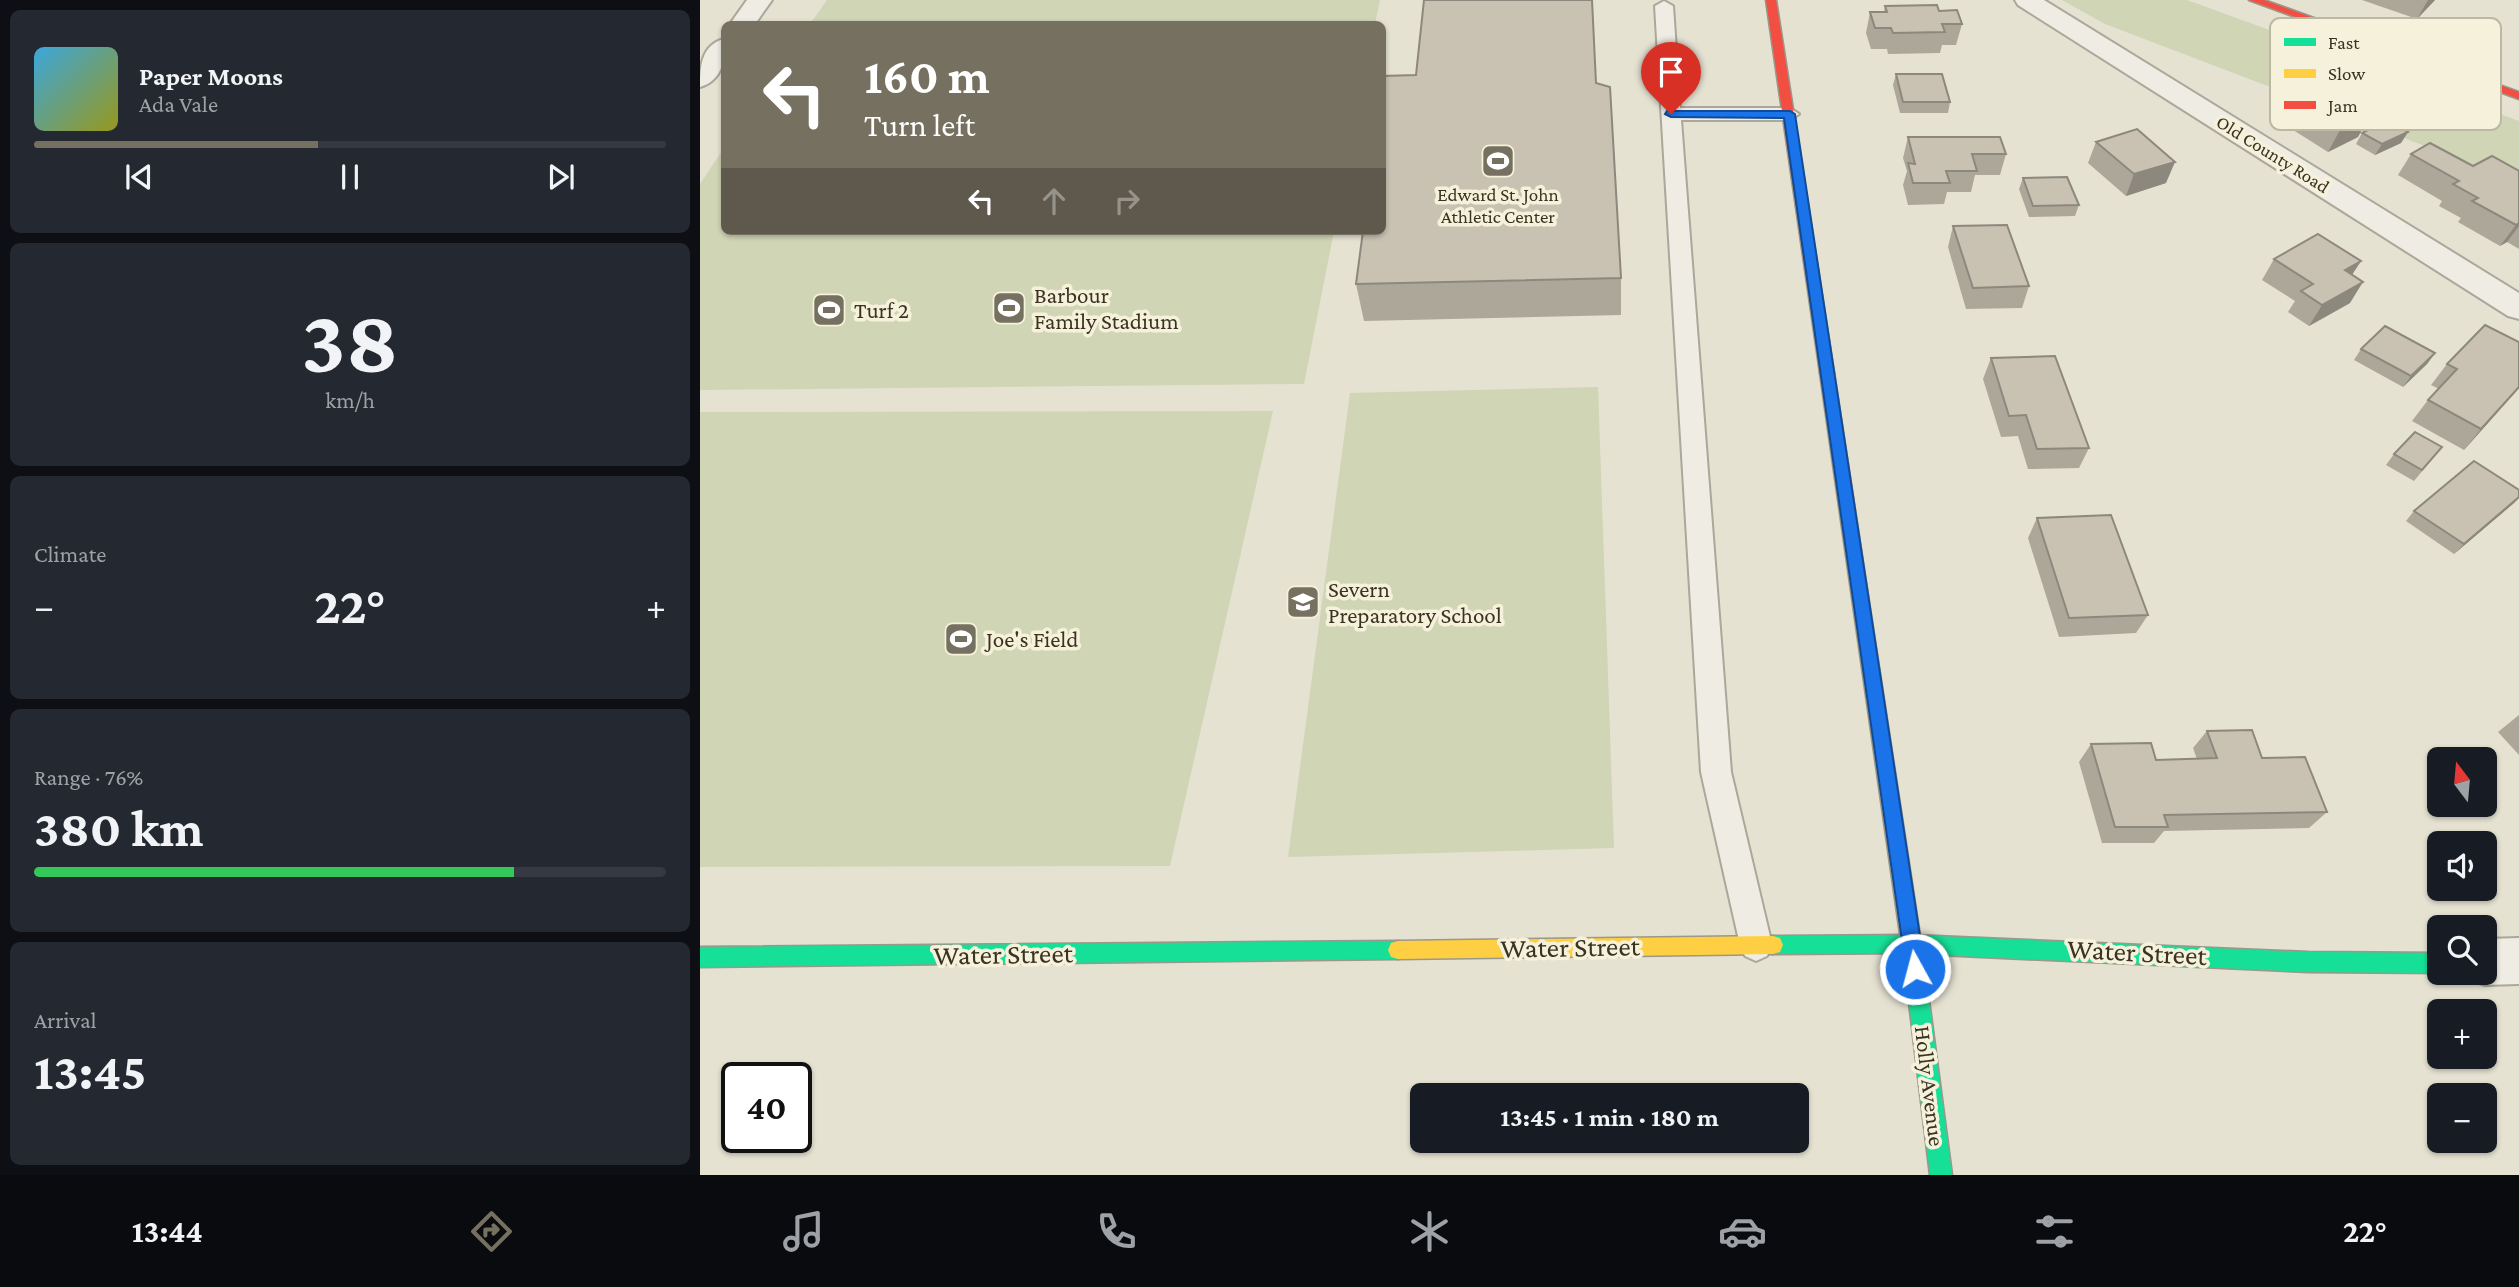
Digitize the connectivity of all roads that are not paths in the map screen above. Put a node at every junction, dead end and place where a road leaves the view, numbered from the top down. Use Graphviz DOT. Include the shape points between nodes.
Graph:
graph roads {
  1 [pos="760,0"];
  2 [pos="1771,0"];
  3 [pos="2027,0"];
  4 [pos="2254,0"];
  5 [pos="1664,6"];
  6 [pos="2304,18"];
  7 [pos="744,21"];
  8 [pos="721,51"];
  9 [pos="700,79"];
  10 [pos="2501,89"];
  11 [pos="2519,96"];
  12 [pos="1671,114"];
  13 [pos="1790,114"];
  14 [pos="2519,308"];
  15 [pos="1912,944"];
  16 [pos="1756,945"];
  17 [pos="700,957"];
  18 [pos="2427,963"];
  19 [pos="1941,1175"];
  1 -- 7 [label="street"];
  2 -- 13 [label="street, Holly Avenue"];
  3 -- 14 [label="street, Old County Road"];
  4 -- 6 [label="street"];
  5 -- 12 [label="lane"];
  8 -- 9 [label="street"];
  10 -- 11 [label="street"];
  12 -- 13 [label="lane"];
  12 -- 16 [label="lane" via="1716,772"];
  13 -- 15 [label="street, Holly Avenue"];
  15 -- 16 [label="street, Water Street"];
  15 -- 18 [label="street, Water Street" via="2341,964"];
  15 -- 19 [label="street, Holly Avenue"];
  16 -- 17 [label="street, Water Street"];
}
